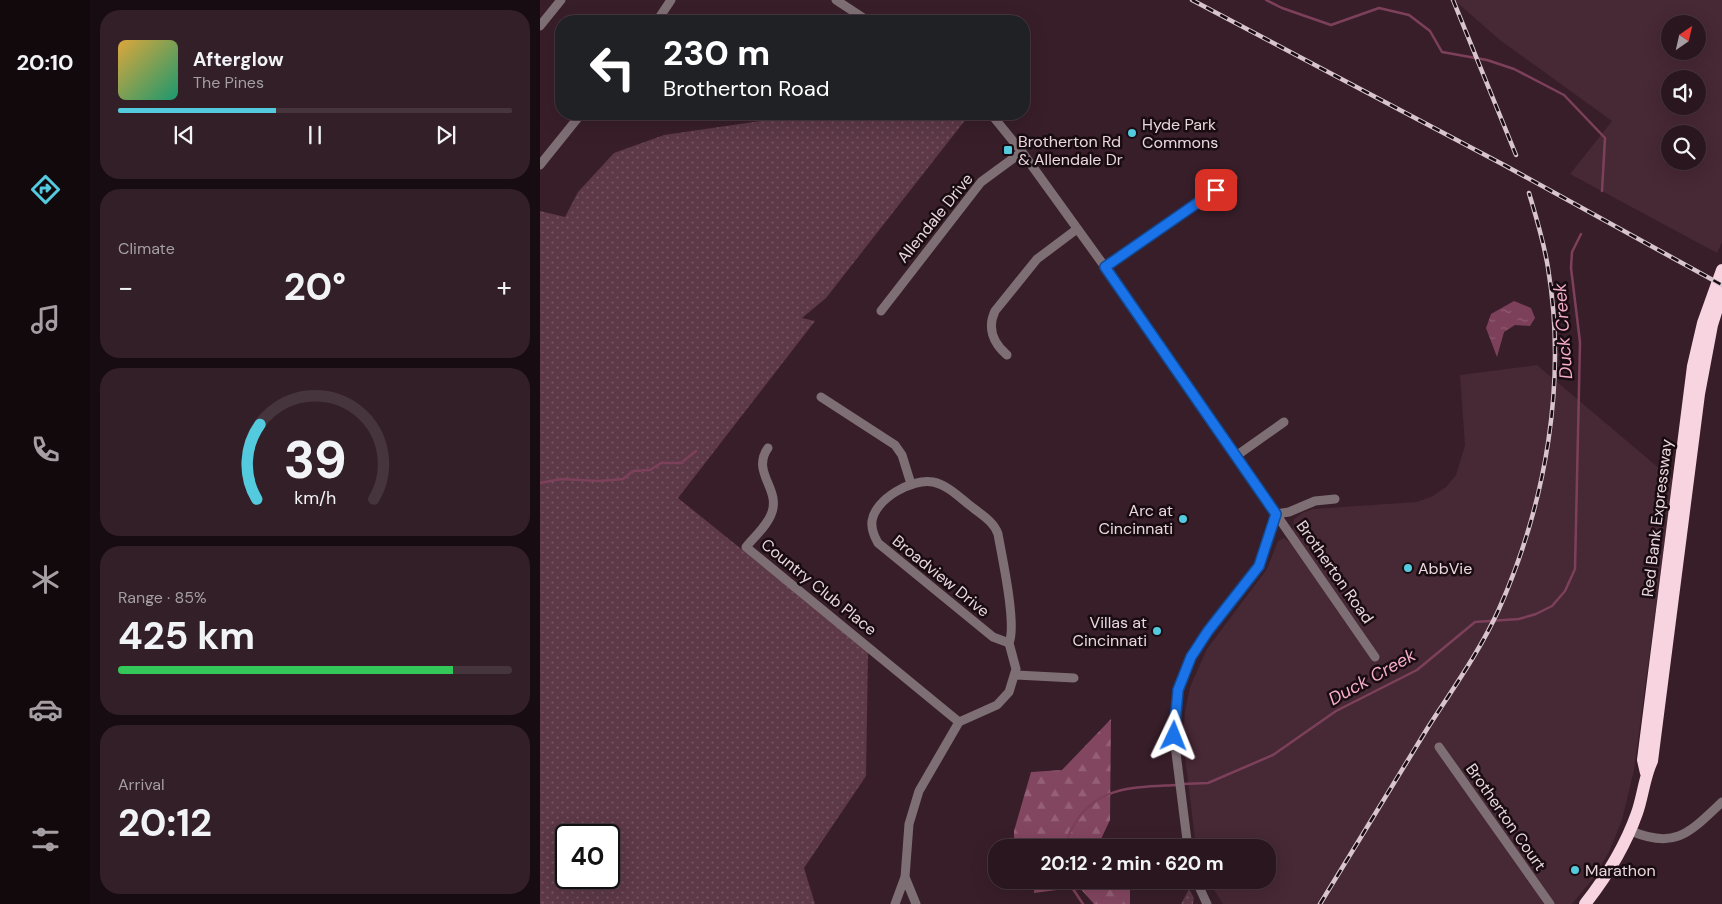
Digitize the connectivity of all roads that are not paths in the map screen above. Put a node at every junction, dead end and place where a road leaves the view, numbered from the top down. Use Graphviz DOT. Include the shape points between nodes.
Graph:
graph roads {
  1 [pos="561,0"];
  2 [pos="671,0"];
  3 [pos="836,0"];
  4 [pos="661,15"];
  5 [pos="859,15"];
  6 [pos="540,26"];
  7 [pos="576,120"];
  8 [pos="996,120"];
  9 [pos="1022,152"];
  10 [pos="540,165"];
  11 [pos="1233,178"];
  12 [pos="1077,229"];
  13 [pos="1105,267"];
  14 [pos="1722,270"];
  15 [pos="1722,293"];
  16 [pos="881,311"];
  17 [pos="1007,355"];
  18 [pos="822,397"];
  19 [pos="1284,422"];
  20 [pos="768,448"];
  21 [pos="1236,456"];
  22 [pos="911,484"];
  23 [pos="1335,499"];
  24 [pos="1276,514"];
  25 [pos="1009,643"];
  26 [pos="1375,657"];
  27 [pos="1016,674"];
  28 [pos="1074,678"];
  29 [pos="959,722"];
  30 [pos="1439,747"];
  31 [pos="1646,773"];
  32 [pos="1722,802"];
  33 [pos="1631,831"];
  34 [pos="1187,839"];
  35 [pos="905,877"];
  36 [pos="1199,889"];
  37 [pos="1204,902"];
  38 [pos="895,904"];
  39 [pos="916,904"];
  40 [pos="1550,904"];
  41 [pos="1586,904"];
  1 -- 6 [label="street"];
  2 -- 4 [label="street"];
  3 -- 5 [label="street"];
  7 -- 10 [label="street"];
  8 -- 9 [label="street, Brotherton Road"];
  9 -- 12 [label="street, Brotherton Road"];
  9 -- 16 [label="street, Allendale Drive" via="980,182"];
  11 -- 13 [label="street"];
  12 -- 13 [label="street, Brotherton Road"];
  12 -- 17 [label="street" via="1037,259 995,311 991,320 992,334"];
  13 -- 21 [label="street, Brotherton Road"];
  14 -- 31 [label="highway, Red Bank Expressway" via="1703,323 1693,366 1643,760"];
  15 -- 31 [label="highway, Red Bank Expressway" via="1700,384 1652,761"];
  18 -- 22 [label="street" via="895,445 902,455"];
  19 -- 21 [label="street"];
  20 -- 29 [label="street, Country Club Place" via="762,458 762,470 773,497 773,510 746,547"];
  21 -- 24 [label="street, Brotherton Road"];
  22 -- 25 [label="street, Broadview Drive" via="932,482 948,489 996,529 1012,637"];
  22 -- 25 [label="street, Broadview Drive" via="896,491 874,517 872,529 878,543 993,637"];
  23 -- 24 [label="street" via="1315,500 1289,512"];
  24 -- 26 [label="street, Brotherton Road"];
  24 -- 34 [label="street" via="1259,566 1200,642 1178,690 1174,722"];
  25 -- 27 [label="street, Broadview Drive"];
  27 -- 28 [label="street"];
  27 -- 29 [label="street" via="1013,686 1002,700"];
  29 -- 35 [label="street" via="927,775 913,807"];
  30 -- 40 [label="street, Brotherton Court"];
  31 -- 33 [label="highway, Red Bank Expressway"];
  32 -- 33 [label="street" via="1687,834 1677,838 1647,838"];
  33 -- 41 [label="highway, Red Bank Expressway"];
  35 -- 38 [label="street"];
  35 -- 39 [label="street"];
  36 -- 37 [label="street"];
}
